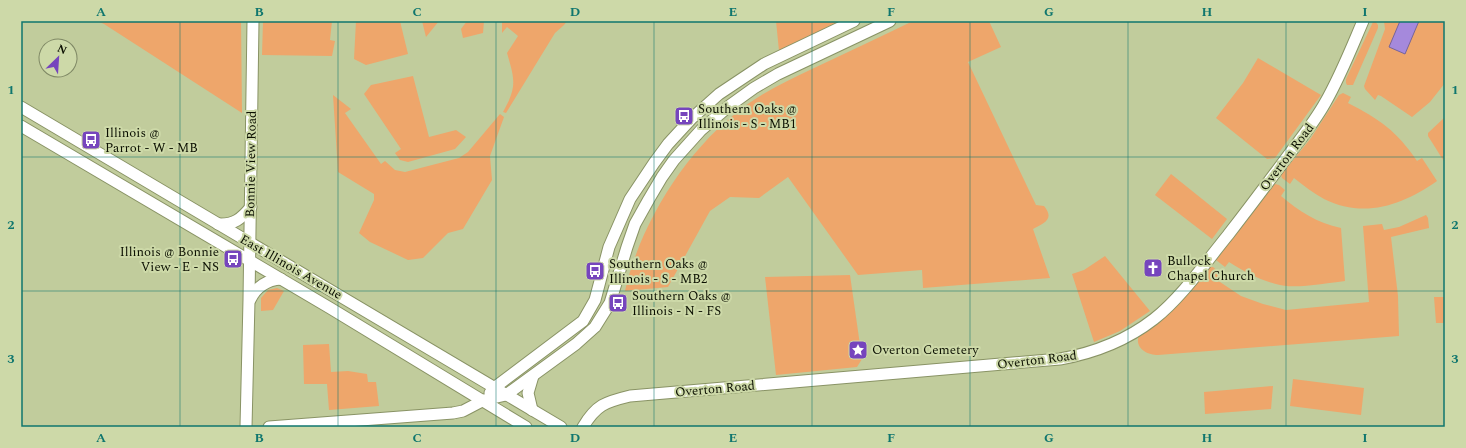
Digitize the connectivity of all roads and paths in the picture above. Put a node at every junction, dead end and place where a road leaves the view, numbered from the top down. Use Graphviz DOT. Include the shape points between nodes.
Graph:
graph roads {
  1 [pos="252,21"];
  2 [pos="854,21"];
  3 [pos="890,21"];
  4 [pos="1363,21"];
  5 [pos="21,107"];
  6 [pos="691,119"];
  7 [pos="21,126"];
  8 [pos="701,130"];
  9 [pos="123,167"];
  10 [pos="115,181"];
  11 [pos="250,207"];
  12 [pos="218,224"];
  13 [pos="250,242"];
  14 [pos="250,261"];
  15 [pos="281,279"];
  16 [pos="249,300"];
  17 [pos="593,306"];
  18 [pos="605,312"];
  19 [pos="389,324"];
  20 [pos="379,337"];
  21 [pos="533,376"];
  22 [pos="494,388"];
  23 [pos="506,395"];
  24 [pos="484,400"];
  25 [pos="532,410"];
  26 [pos="246,427"];
  27 [pos="269,427"];
  28 [pos="526,427"];
  29 [pos="561,427"];
  30 [pos="583,427"];
  1 -- 11 [label="street, Bonnie View Road"];
  2 -- 6 [label="street" via="764,64 719,94"];
  3 -- 8 [label="street" via="778,74 729,106"];
  4 -- 30 [label="street, Overton Road" via="1337,83 1324,105 1266,185 1170,305 1154,319 1121,339 1079,356 1060,359 630,396 599,407 590,415"];
  5 -- 9 [label="street, East Illinois Avenue"];
  6 -- 8 [label="street"];
  6 -- 17 [label="street" via="658,156 630,200 610,247"];
  7 -- 10 [label="street, East Illinois Avenue"];
  8 -- 18 [label="street" via="674,160 642,211"];
  9 -- 10 [label="street"];
  9 -- 12 [label="street, East Illinois Avenue"];
  10 -- 14 [label="street, East Illinois Avenue"];
  11 -- 12 [label="street" via="243,217"];
  11 -- 13 [label="street, Bonnie View Road"];
  12 -- 13 [label="street, East Illinois Avenue"];
  13 -- 14 [label="street, Bonnie View Road"];
  13 -- 19 [label="street, East Illinois Avenue"];
  14 -- 15 [label="street, East Illinois Avenue"];
  14 -- 16 [label="street, Bonnie View Road"];
  15 -- 16 [label="street" via="264,283 255,290"];
  15 -- 20 [label="street, East Illinois Avenue"];
  16 -- 26 [label="street, Bonnie View Road"];
  17 -- 18 [label="street"];
  17 -- 22 [label="street" via="574,328"];
  18 -- 21 [label="street" via="588,334"];
  19 -- 20 [label="street"];
  19 -- 22 [label="street, East Illinois Avenue"];
  20 -- 24 [label="street, East Illinois Avenue"];
  21 -- 23 [label="street"];
  21 -- 25 [label="street" via="528,393"];
  22 -- 23 [label="street, East Illinois Avenue"];
  22 -- 24 [label="street"];
  23 -- 24 [label="street"];
  23 -- 25 [label="street, East Illinois Avenue"];
  24 -- 27 [label="street" via="463,411 453,413"];
  24 -- 28 [label="street, East Illinois Avenue"];
  25 -- 29 [label="street, East Illinois Avenue"];
}
